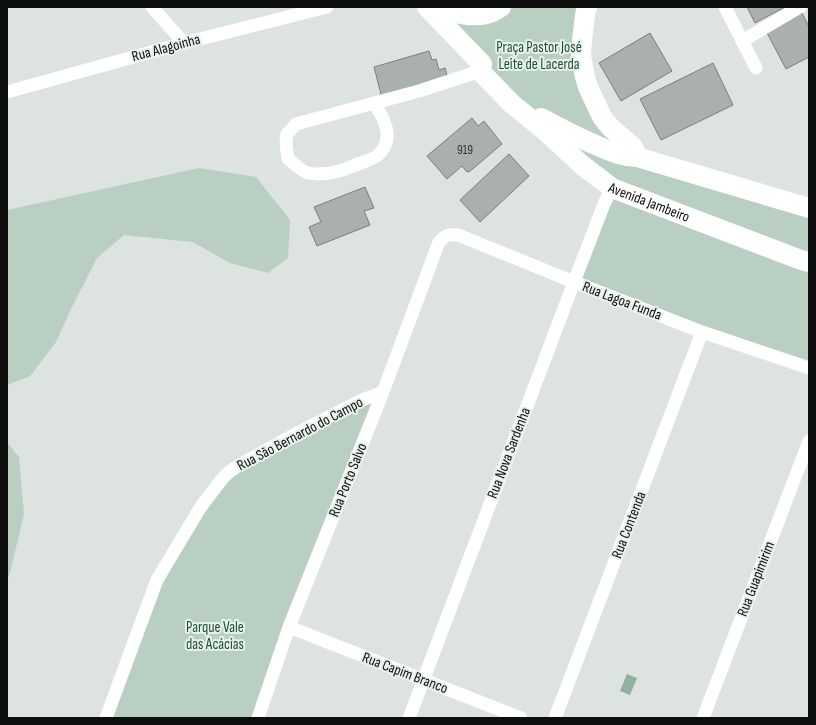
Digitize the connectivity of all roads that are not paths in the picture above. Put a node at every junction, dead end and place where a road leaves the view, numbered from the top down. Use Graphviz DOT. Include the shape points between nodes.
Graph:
graph roads {
  1 [pos="152,7"];
  2 [pos="327,7"];
  3 [pos="427,7"];
  4 [pos="439,7"];
  5 [pos="501,7"];
  6 [pos="587,7"];
  7 [pos="725,7"];
  8 [pos="800,7"];
  9 [pos="742,41"];
  10 [pos="184,43"];
  11 [pos="756,68"];
  12 [pos="480,71"];
  13 [pos="7,92"];
  14 [pos="374,103"];
  15 [pos="512,104"];
  16 [pos="636,157"];
  17 [pos="612,188"];
  18 [pos="809,208"];
  19 [pos="439,242"];
  20 [pos="809,262"];
  21 [pos="574,282"];
  22 [pos="702,332"];
  23 [pos="809,368"];
  24 [pos="383,392"];
  25 [pos="809,441"];
  26 [pos="289,627"];
  27 [pos="423,680"];
  28 [pos="106,718"];
  29 [pos="258,718"];
  30 [pos="409,718"];
  31 [pos="521,718"];
  32 [pos="555,718"];
  33 [pos="703,718"];
  1 -- 10 [label="street"];
  2 -- 10 [label="street, Rua Alagoinha"];
  3 -- 12 [label="main road" via="482,64"];
  4 -- 5 [label="main road" via="457,14 471,15 488,14"];
  6 -- 16 [label="main road" via="581,56 588,87 602,117 633,148"];
  7 -- 9 [label="street"];
  8 -- 9 [label="street"];
  9 -- 11 [label="street"];
  10 -- 13 [label="street, Rua Alagoinha"];
  12 -- 14 [label="street"];
  12 -- 15 [label="main road"];
  14 -- 14 [label="street" via="296,124 287,134 288,158 306,173 322,174 345,169 377,156 387,145 387,131 382,114"];
  15 -- 16 [label="main road" via="618,154"];
  15 -- 17 [label="main road, Avenida Jambeiro"];
  16 -- 18 [label="main road"];
  17 -- 20 [label="main road, Avenida Jambeiro"];
  17 -- 21 [label="street, Rua Nova Sardenha"];
  19 -- 21 [label="street, Rua Lagoa Funda" via="450,234 458,235"];
  19 -- 24 [label="street, Rua Porto Salvo"];
  21 -- 22 [label="street, Rua Lagoa Funda"];
  21 -- 27 [label="street, Rua Nova Sardenha"];
  22 -- 23 [label="street, Rua Lagoa Funda"];
  22 -- 32 [label="street, Rua Contenda"];
  24 -- 26 [label="street, Rua Porto Salvo"];
  24 -- 28 [label="street, Rua São Bernardo do Campo" via="299,432 236,467 222,479 200,508 157,580"];
  25 -- 33 [label="street, Rua Guapimirim"];
  26 -- 27 [label="street, Rua Capim Branco"];
  26 -- 29 [label="street, Rua Porto Salvo"];
  27 -- 30 [label="street, Rua Nova Sardenha"];
  27 -- 31 [label="street, Rua Capim Branco"];
}
